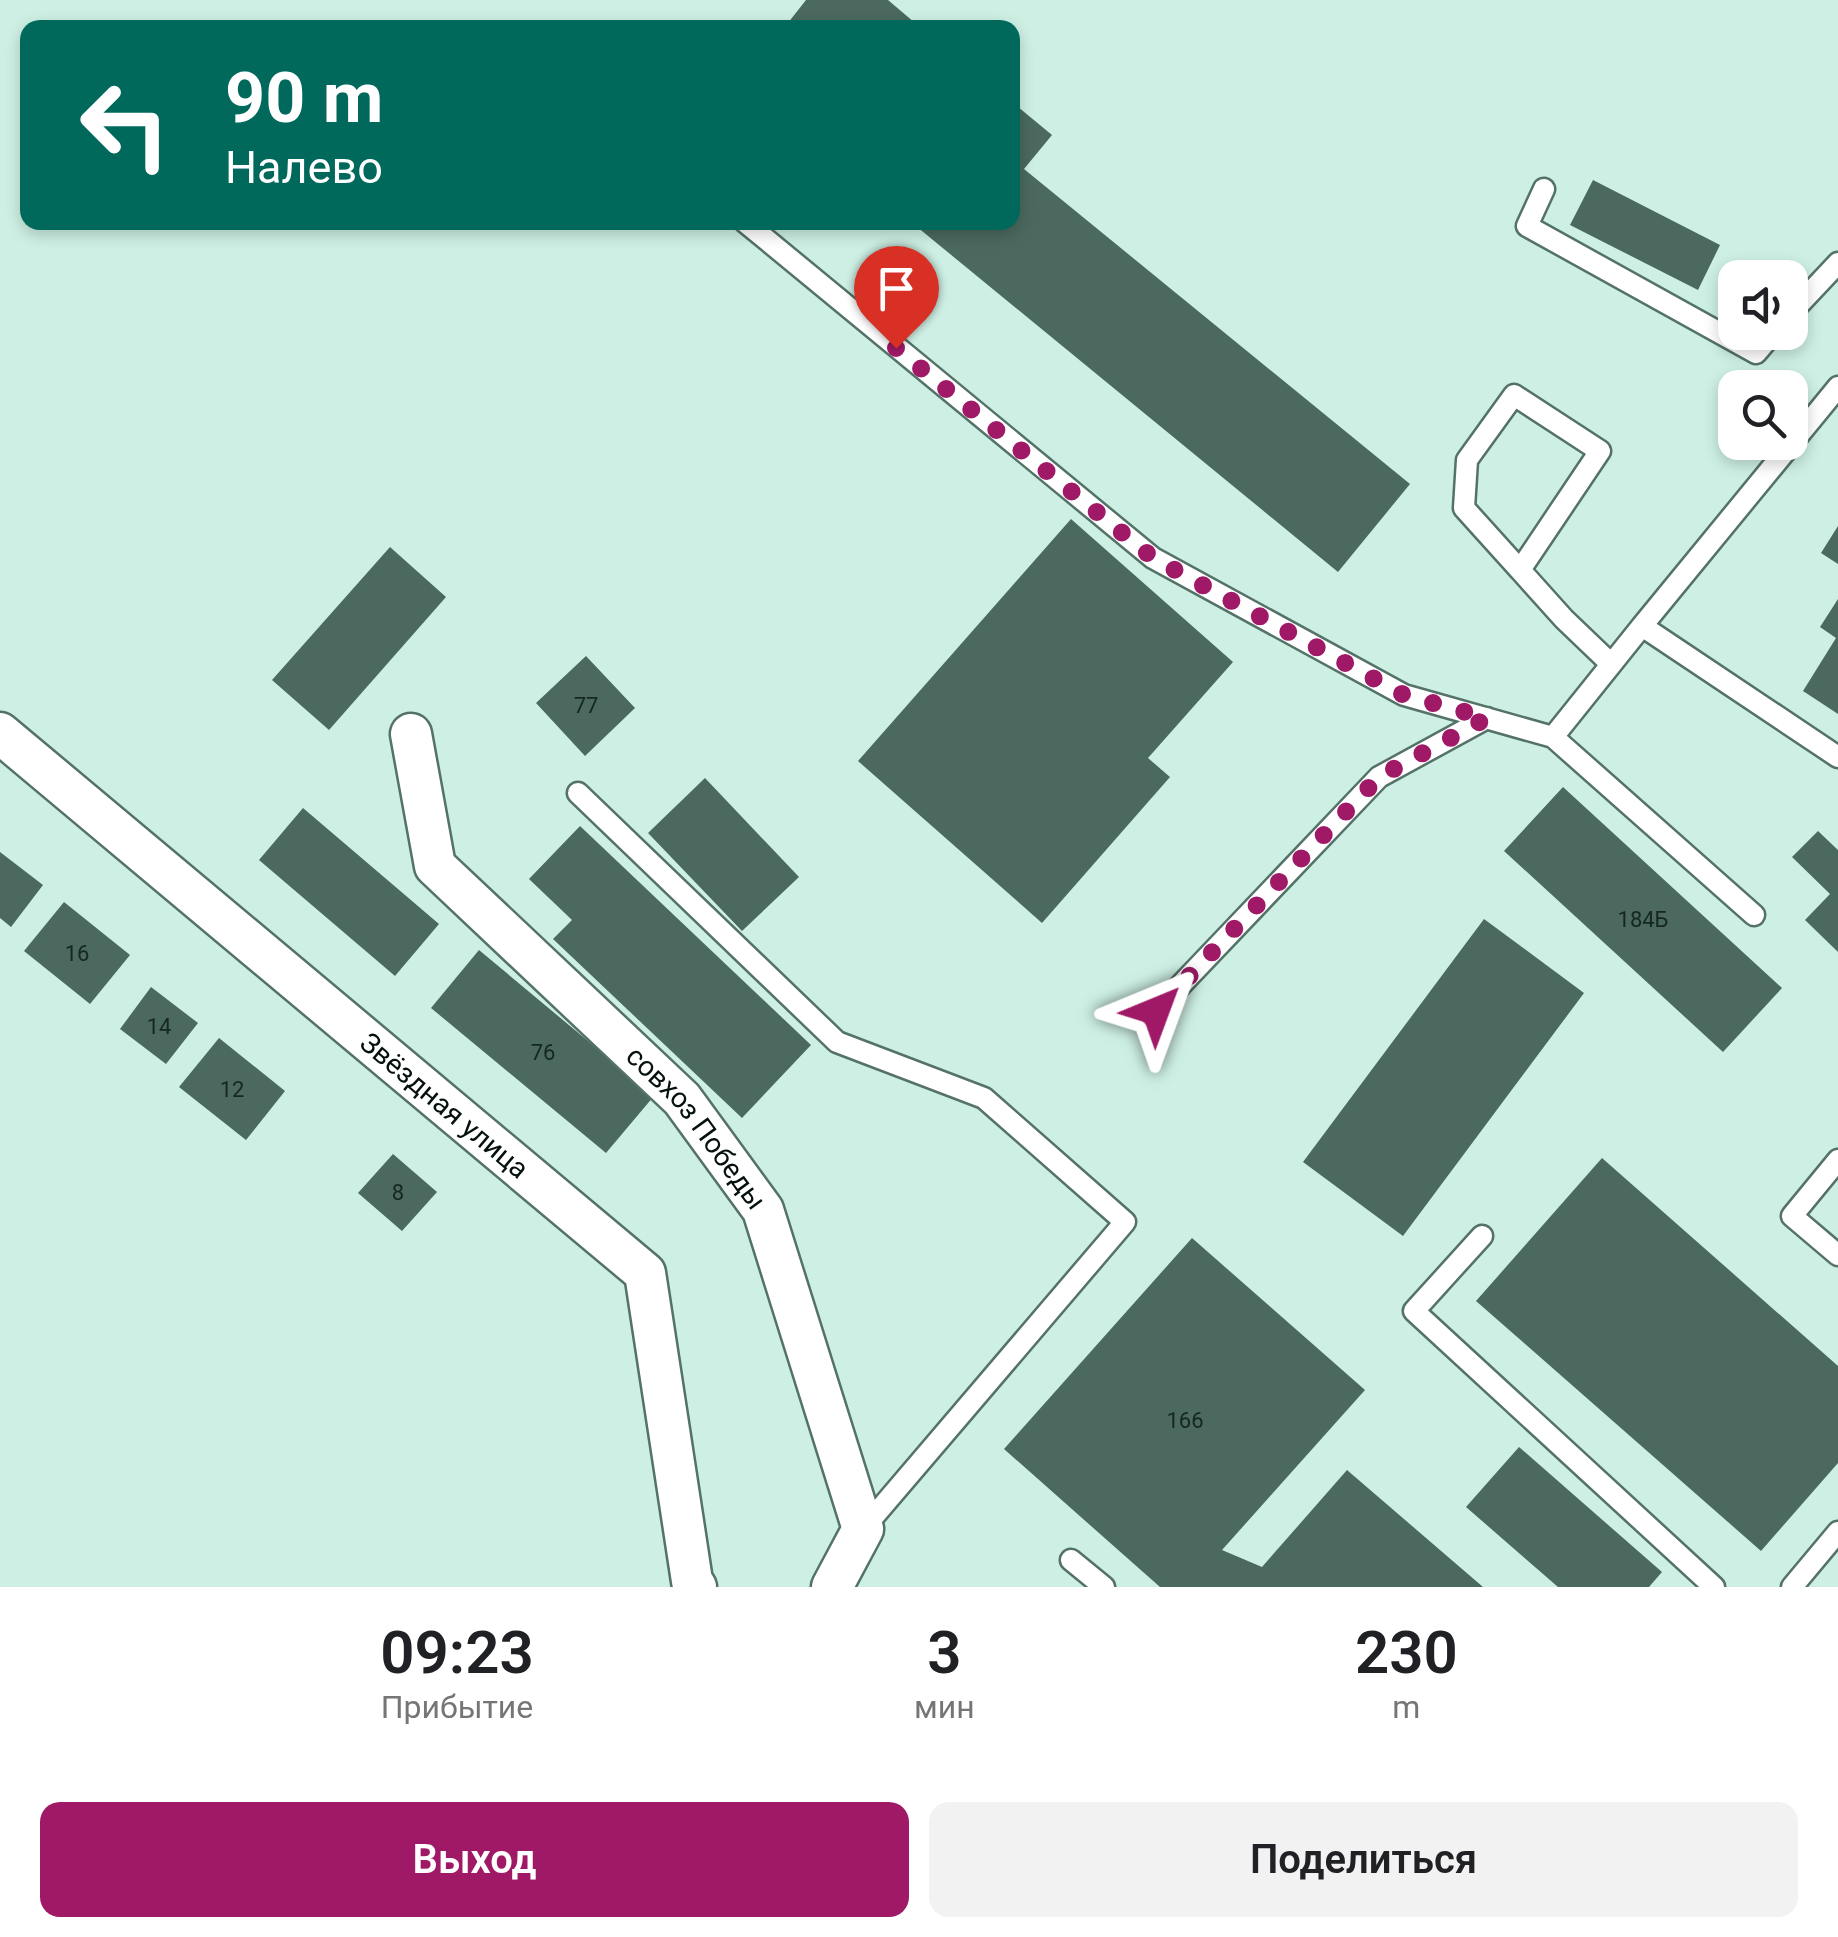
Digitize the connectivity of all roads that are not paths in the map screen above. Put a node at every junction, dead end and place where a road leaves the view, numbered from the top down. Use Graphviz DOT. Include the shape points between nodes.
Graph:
graph roads {
  1 [pos="1544,189"];
  2 [pos="755,230"];
  3 [pos="1838,264"];
  4 [pos="1808,295"];
  5 [pos="1718,332"];
  6 [pos="1838,387"];
  7 [pos="1520,570"];
  8 [pos="1642,626"];
  9 [pos="1611,664"];
  10 [pos="1487,718"];
  11 [pos="0,733"];
  12 [pos="411,734"];
  13 [pos="1553,736"];
  14 [pos="1838,756"];
  15 [pos="578,793"];
  16 [pos="1754,914"];
  17 [pos="1156,1011"];
  18 [pos="1838,1160"];
  19 [pos="1482,1236"];
  20 [pos="1838,1255"];
  21 [pos="863,1529"];
  22 [pos="1838,1532"];
  23 [pos="1071,1560"];
  24 [pos="696,1587"];
  25 [pos="832,1587"];
  26 [pos="1104,1587"];
  27 [pos="1714,1587"];
  28 [pos="1792,1587"];
  1 -- 5 [label="lane" via="1527,226"];
  2 -- 10 [label="lane" via="1153,558 1404,695"];
  3 -- 4 [label="lane"];
  6 -- 8 [label="lane"];
  7 -- 7 [label="lane" via="1600,452 1514,395 1466,460 1464,508"];
  7 -- 9 [label="lane"];
  8 -- 9 [label="lane"];
  8 -- 14 [label="lane"];
  9 -- 13 [label="lane"];
  10 -- 13 [label="lane"];
  10 -- 17 [label="lane" via="1379,777"];
  11 -- 24 [label="street, Звёздная улица" via="645,1274"];
  12 -- 21 [label="street, совхоз Победы" via="435,866 682,1099 763,1210"];
  13 -- 16 [label="lane"];
  15 -- 21 [label="lane" via="837,1042 984,1098 1125,1222"];
  18 -- 20 [label="lane" via="1792,1216"];
  19 -- 27 [label="lane" via="1414,1311"];
  21 -- 25 [label="street"];
  22 -- 28 [label="lane"];
  23 -- 26 [label="lane"];
}
